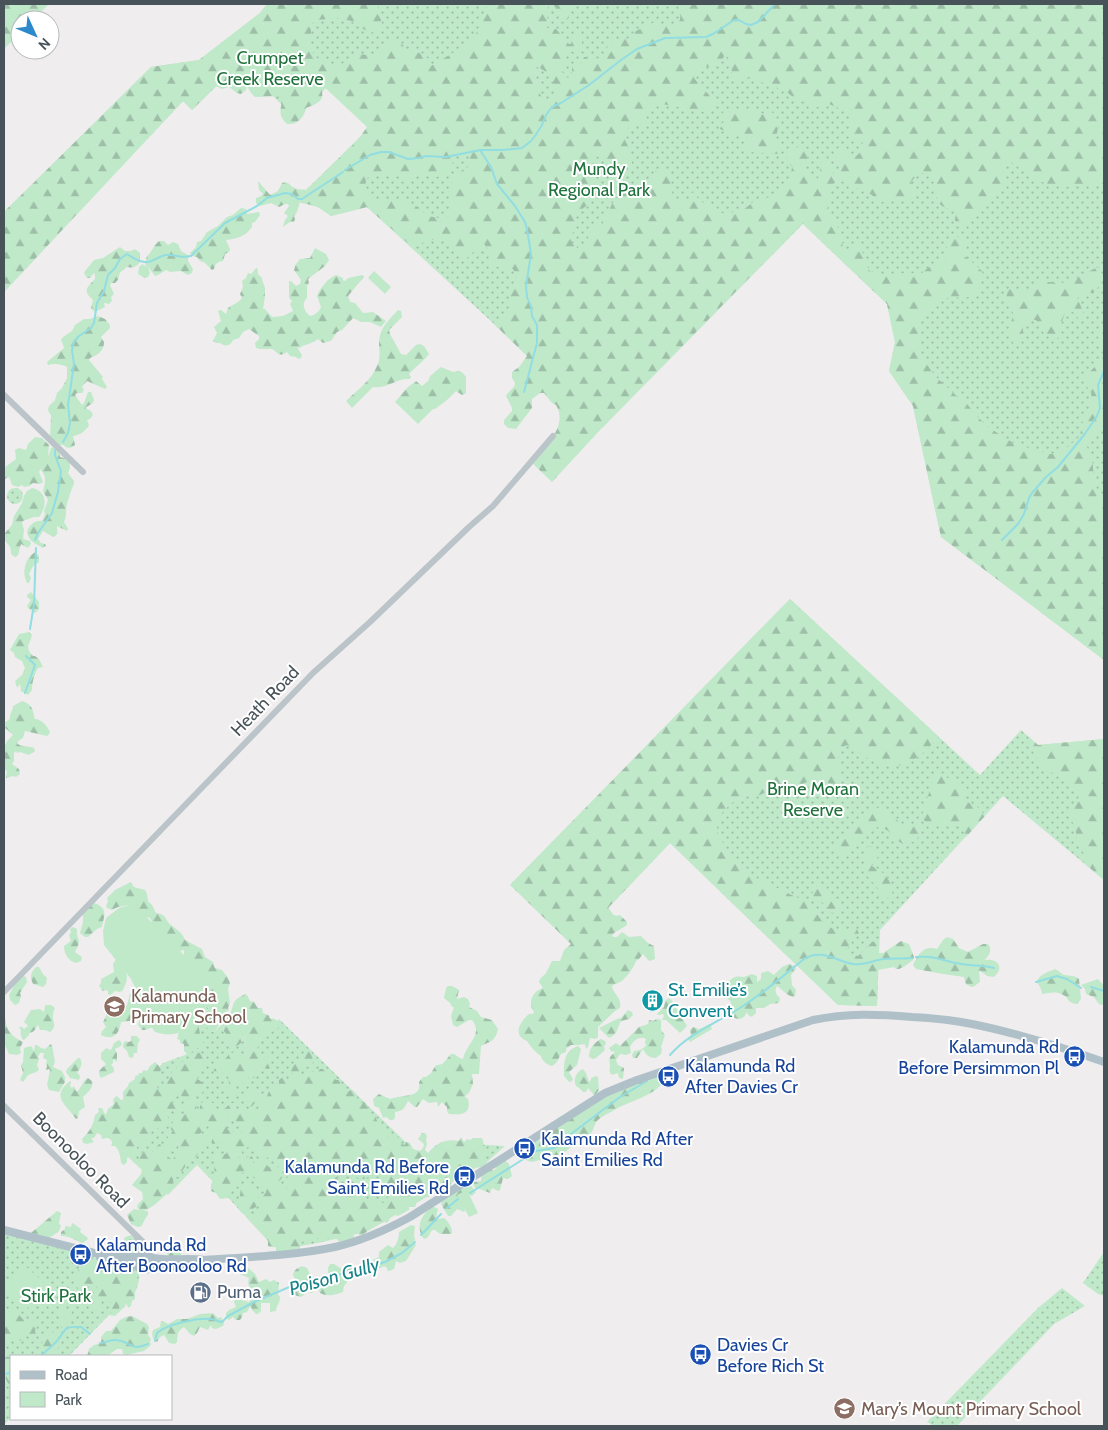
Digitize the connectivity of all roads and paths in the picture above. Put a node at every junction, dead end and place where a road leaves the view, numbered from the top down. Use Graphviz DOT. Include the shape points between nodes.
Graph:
graph roads {
  1 [pos="4,395"];
  2 [pos="554,436"];
  3 [pos="82,472"];
  4 [pos="4,992"];
  5 [pos="1104,1062"];
  6 [pos="4,1106"];
  7 [pos="4,1230"];
  8 [pos="143,1258"];
  9 [pos="204,1260"];
  10 [pos="148,1269"];
  1 -- 3 [label="street"];
  2 -- 4 [label="street, Heath Road" via="493,506 313,673"];
  5 -- 9 [label="main road" via="1024,1036 951,1020 859,1014 813,1020 613,1090 410,1217 374,1234 322,1249"];
  6 -- 8 [label="street, Boonooloo Road" via="137,1237"];
  7 -- 8 [label="main road" via="94,1253 125,1265"];
  8 -- 9 [label="main road"];
  8 -- 10 [label="main road" via="152,1263"];
  8 -- 10 [label="main road" via="141,1269"];
  9 -- 10 [label="main road"];
}
